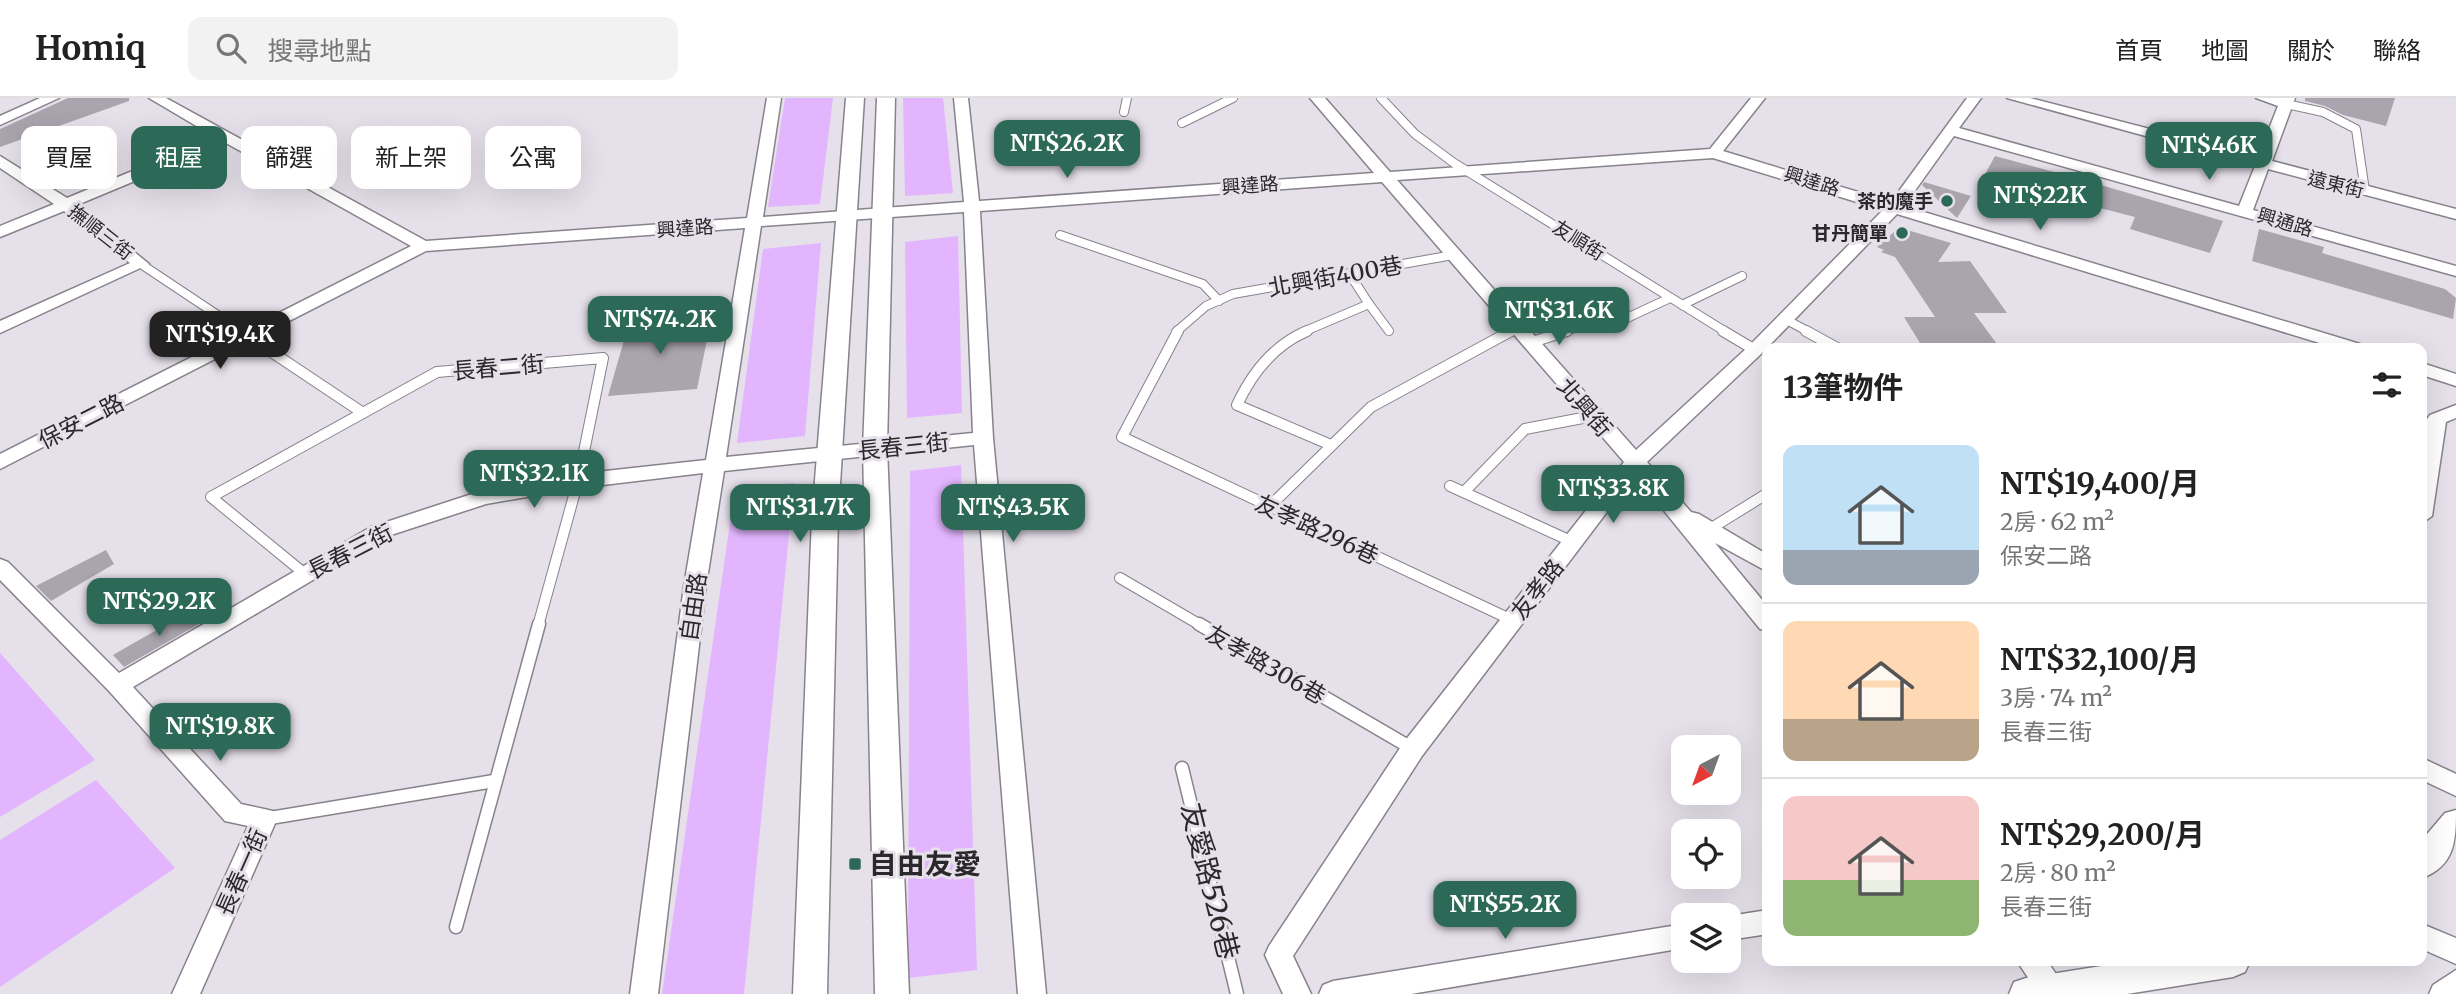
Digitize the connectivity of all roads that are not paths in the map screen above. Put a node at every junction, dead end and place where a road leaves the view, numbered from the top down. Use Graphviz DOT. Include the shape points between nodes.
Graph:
graph roads {
  1 [pos="52,98"];
  2 [pos="156,98"];
  3 [pos="774,98"];
  4 [pos="855,98"];
  5 [pos="886,98"];
  6 [pos="961,98"];
  7 [pos="1127,98"];
  8 [pos="1233,98"];
  9 [pos="1317,98"];
  10 [pos="1381,98"];
  11 [pos="1758,98"];
  12 [pos="1974,98"];
  13 [pos="2014,98"];
  14 [pos="2263,98"];
  15 [pos="2287,101"];
  16 [pos="1124,112"];
  17 [pos="0,121"];
  18 [pos="1182,123"];
  19 [pos="207,126"];
  20 [pos="1952,131"];
  21 [pos="227,137"];
  22 [pos="1714,153"];
  23 [pos="0,161"];
  24 [pos="2262,165"];
  25 [pos="1460,169"];
  26 [pos="1385,176"];
  27 [pos="131,178"];
  28 [pos="2365,191"];
  29 [pos="67,205"];
  30 [pos="972,205"];
  31 [pos="1895,207"];
  32 [pos="2245,211"];
  33 [pos="883,214"];
  34 [pos="2456,214"];
  35 [pos="846,217"];
  36 [pos="754,223"];
  37 [pos="0,232"];
  38 [pos="1060,235"];
  39 [pos="423,246"];
  40 [pos="1453,255"];
  41 [pos="141,264"];
  42 [pos="2456,271"];
  43 [pos="1349,273"];
  44 [pos="1742,276"];
  45 [pos="1670,298"];
  46 [pos="1219,300"];
  47 [pos="1369,304"];
  48 [pos="1682,305"];
  49 [pos="1785,319"];
  50 [pos="0,328"];
  51 [pos="1516,328"];
  52 [pos="1390,331"];
  53 [pos="250,334"];
  54 [pos="1769,343"];
  55 [pos="1828,343"];
  56 [pos="2338,343"];
  57 [pos="1530,344"];
  58 [pos="1761,354"];
  59 [pos="2427,371"];
  60 [pos="2456,380"];
  61 [pos="2456,411"];
  62 [pos="363,413"];
  63 [pos="1593,416"];
  64 [pos="1122,437"];
  65 [pos="983,438"];
  66 [pos="1331,445"];
  67 [pos="875,448"];
  68 [pos="829,453"];
  69 [pos="0,462"];
  70 [pos="1634,463"];
  71 [pos="715,465"];
  72 [pos="2427,471"];
  73 [pos="578,481"];
  74 [pos="1450,486"];
  75 [pos="1464,492"];
  76 [pos="1762,498"];
  77 [pos="1269,506"];
  78 [pos="1679,512"];
  79 [pos="1710,529"];
  80 [pos="1573,542"];
  81 [pos="1762,561"];
  82 [pos="0,567"];
  83 [pos="305,574"];
  84 [pos="1120,578"];
  85 [pos="1762,616"];
  86 [pos="1512,621"];
  87 [pos="117,685"];
  88 [pos="1413,749"];
  89 [pos="1182,768"];
  90 [pos="2427,771"];
  91 [pos="494,781"];
  92 [pos="2456,786"];
  93 [pos="264,819"];
  94 [pos="2456,822"];
  95 [pos="2427,858"];
  96 [pos="1762,923"];
  97 [pos="1741,926"];
  98 [pos="456,927"];
  99 [pos="1671,938"];
  100 [pos="2427,938"];
  101 [pos="2456,951"];
  102 [pos="2033,966"];
  103 [pos="2203,966"];
  104 [pos="2456,983"];
  105 [pos="2045,992"];
  106 [pos="186,994"];
  107 [pos="644,994"];
  108 [pos="810,994"];
  109 [pos="891,994"];
  110 [pos="1032,994"];
  111 [pos="1237,994"];
  112 [pos="1297,994"];
  113 [pos="1334,994"];
  114 [pos="2443,994"];
  1 -- 17 [label="street"];
  2 -- 19 [label="street"];
  3 -- 36 [label="street, 自由路"];
  4 -- 35 [label="street"];
  5 -- 33 [label="street"];
  6 -- 30 [label="street"];
  7 -- 16 [label="lane"];
  8 -- 18 [label="lane"];
  9 -- 26 [label="street, 北興街"];
  10 -- 25 [label="lane, 友順街" via="1401,123"];
  11 -- 22 [label="street"];
  12 -- 20 [label="street, 友孝路"];
  13 -- 24 [label="street, 遠東街"];
  14 -- 15 [label="street"];
  15 -- 24 [label="street"];
  15 -- 28 [label="lane" via="2356,129"];
  20 -- 31 [label="street, 友孝路"];
  20 -- 32 [label="street, 興通路"];
  21 -- 39 [label="street"];
  22 -- 25 [label="street, 興達路"];
  22 -- 31 [label="street, 興達路"];
  23 -- 29 [label="street, 撫順三街"];
  24 -- 28 [label="street, 遠東街"];
  24 -- 32 [label="street"];
  25 -- 26 [label="street, 興達路"];
  25 -- 45 [label="lane, 友順街"];
  26 -- 30 [label="street, 興達路"];
  26 -- 40 [label="street, 北興街"];
  27 -- 29 [label="street"];
  28 -- 34 [label="street, 遠東街"];
  29 -- 37 [label="street"];
  29 -- 41 [label="street, 撫順三街"];
  30 -- 33 [label="street, 興達路"];
  30 -- 65 [label="street"];
  31 -- 49 [label="street, 友孝路"];
  31 -- 56 [label="street, 興達路"];
  32 -- 42 [label="street, 興通路"];
  33 -- 35 [label="street, 興達路"];
  33 -- 67 [label="street"];
  35 -- 36 [label="street, 興達路"];
  35 -- 68 [label="street"];
  36 -- 39 [label="street, 興達路"];
  36 -- 71 [label="street, 自由路"];
  38 -- 46 [label="lane" via="1203,284"];
  39 -- 53 [label="street, 保安二路"];
  40 -- 43 [label="lane, 北興街400巷"];
  40 -- 51 [label="street, 北興街"];
  41 -- 50 [label="street, 撫順三街"];
  41 -- 53 [label="lane"];
  43 -- 46 [label="lane, 北興街400巷"];
  43 -- 47 [label="lane"];
  44 -- 48 [label="lane"];
  45 -- 48 [label="lane, 友順街"];
  45 -- 57 [label="lane" via="1614,324 1599,320"];
  46 -- 64 [label="lane, 北興街400巷" via="1177,332"];
  47 -- 52 [label="lane"];
  47 -- 66 [label="lane" via="1286,340 1248,381 1237,405"];
  48 -- 58 [label="lane, 友順街"];
  49 -- 54 [label="street, 友孝路"];
  49 -- 55 [label="lane"];
  51 -- 57 [label="street, 北興街"];
  51 -- 66 [label="lane" via="1381,401"];
  53 -- 62 [label="lane"];
  53 -- 69 [label="street, 保安二路"];
  57 -- 63 [label="street, 北興街"];
  58 -- 70 [label="street, 友孝路"];
  59 -- 60 [label="street"];
  61 -- 72 [label="street" via="2437,419"];
  62 -- 73 [label="lane, 長春二街" via="437,372 603,358"];
  62 -- 83 [label="lane, 長春二街" via="211,497"];
  63 -- 70 [label="street, 北興街"];
  63 -- 75 [label="lane" via="1525,429"];
  64 -- 77 [label="lane, 友孝路296巷"];
  65 -- 67 [label="street, 長春三街"];
  65 -- 110 [label="street"];
  66 -- 77 [label="lane"];
  67 -- 68 [label="street, 長春三街"];
  67 -- 109 [label="street"];
  68 -- 71 [label="street, 長春三街"];
  68 -- 108 [label="street"];
  70 -- 78 [label="street, 北興街"];
  70 -- 80 [label="street, 友孝路"];
  71 -- 73 [label="street, 長春三街"];
  71 -- 107 [label="street, 自由路" via="695,586"];
  73 -- 83 [label="street, 長春三街" via="484,497 378,532"];
  73 -- 91 [label="lane, 長春二街"];
  74 -- 75 [label="lane"];
  75 -- 80 [label="lane"];
  76 -- 79 [label="lane"];
  77 -- 86 [label="lane, 友孝路296巷"];
  78 -- 79 [label="street"];
  78 -- 85 [label="street, 北興街"];
  79 -- 81 [label="street"];
  80 -- 86 [label="street, 友孝路"];
  82 -- 87 [label="street, 長春一街"];
  83 -- 87 [label="street, 長春三街"];
  84 -- 88 [label="lane, 友孝路306巷"];
  86 -- 88 [label="street, 友孝路"];
  87 -- 93 [label="street, 長春一街" via="234,813"];
  88 -- 112 [label="street, 友孝路" via="1279,955"];
  89 -- 111 [label="lane, 友愛路526巷"];
  90 -- 92 [label="street"];
  91 -- 93 [label="lane"];
  91 -- 98 [label="lane, 長春二街"];
  93 -- 106 [label="street, 長春一街"];
  94 -- 95 [label="street"];
  96 -- 97 [label="street"];
  99 -- 113 [label="street"];
  100 -- 101 [label="street"];
  102 -- 105 [label="street"];
  103 -- 105 [label="street"];
  104 -- 114 [label="street"];
}
